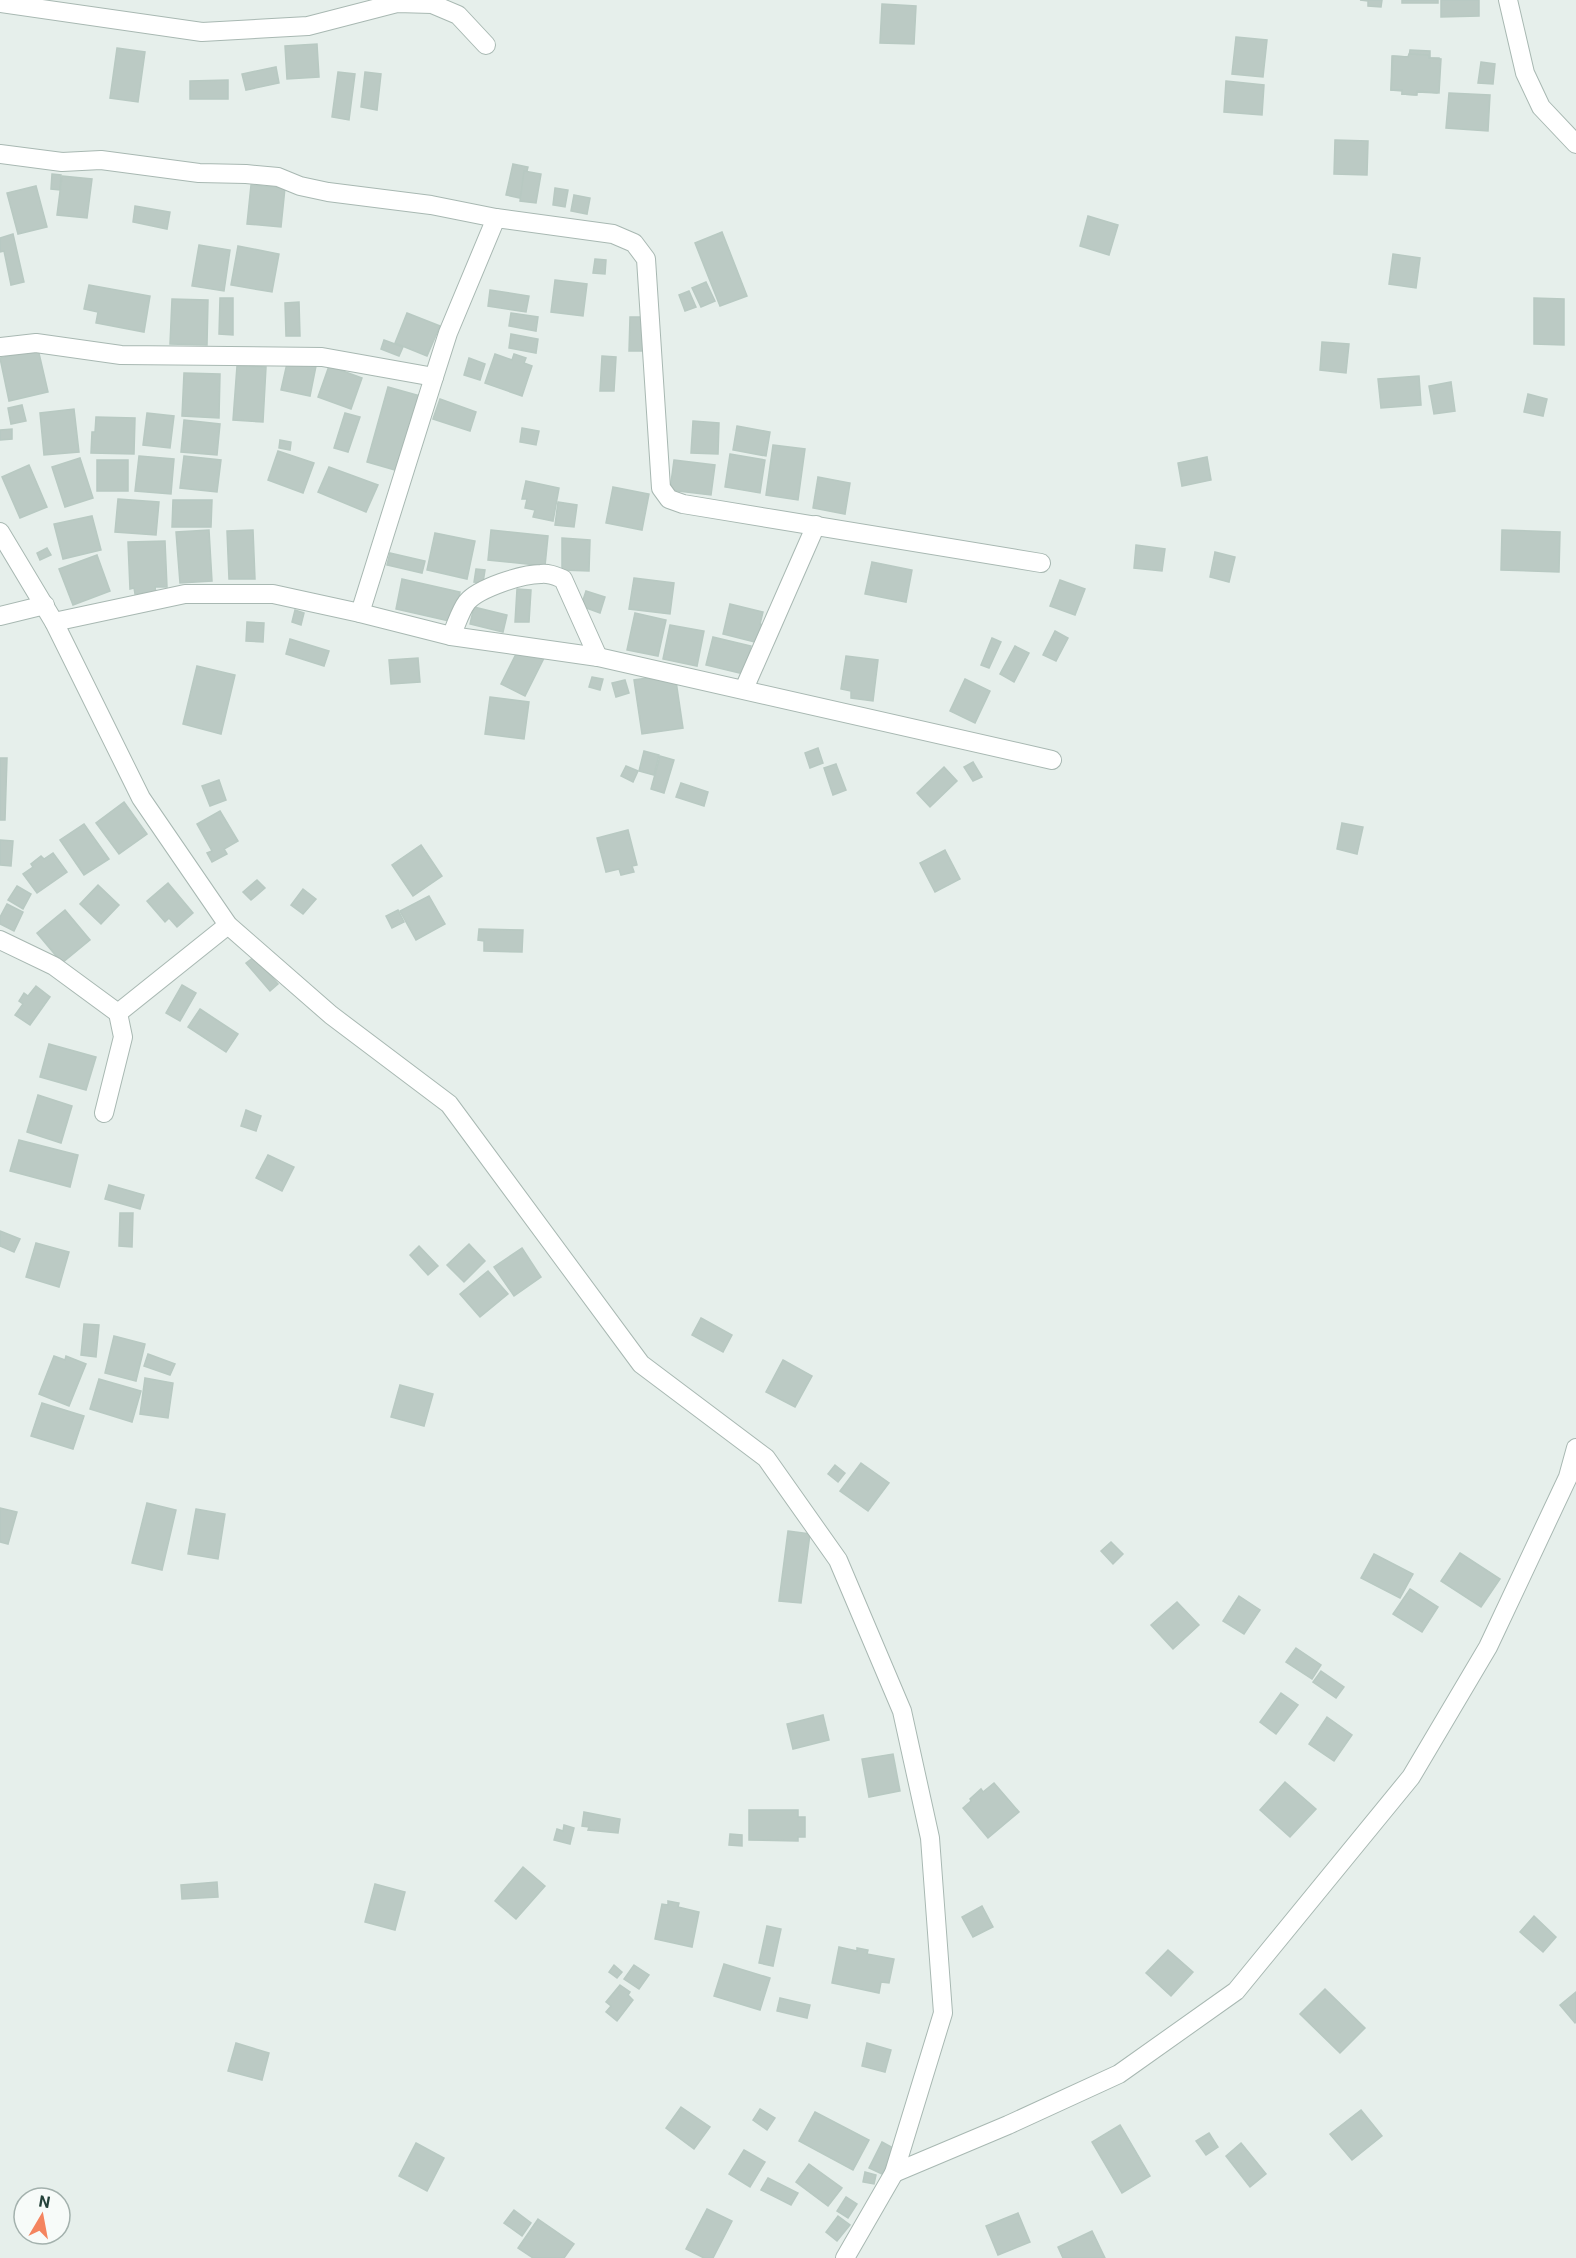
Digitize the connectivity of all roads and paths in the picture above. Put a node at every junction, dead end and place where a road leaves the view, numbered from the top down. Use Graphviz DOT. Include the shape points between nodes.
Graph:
graph roads {
  1 [pos="1508,0"];
  2 [pos="0,3"];
  3 [pos="486,45"];
  4 [pos="1576,144"];
  5 [pos="0,154"];
  6 [pos="496,218"];
  7 [pos="0,347"];
  8 [pos="434,377"];
  9 [pos="816,525"];
  10 [pos="0,532"];
  11 [pos="1041,563"];
  12 [pos="45,605"];
  13 [pos="360,613"];
  14 [pos="0,616"];
  15 [pos="54,622"];
  16 [pos="451,636"];
  17 [pos="598,657"];
  18 [pos="744,689"];
  19 [pos="1052,760"];
  20 [pos="228,925"];
  21 [pos="0,940"];
  22 [pos="118,1013"];
  23 [pos="104,1113"];
  24 [pos="1576,1448"];
  25 [pos="894,2173"];
  26 [pos="845,2258"];
  1 -- 4 [label="street" via="1525,73 1541,107"];
  2 -- 3 [label="street" via="201,32 308,26 397,3 432,4 458,15"];
  5 -- 6 [label="street" via="278,177 328,192"];
  6 -- 8 [label="street"];
  6 -- 9 [label="street" via="614,234 634,243 646,259 661,488 669,499"];
  7 -- 8 [label="street" via="36,344 121,355 322,357"];
  8 -- 13 [label="street"];
  9 -- 11 [label="street"];
  9 -- 18 [label="street"];
  10 -- 12 [label="street"];
  12 -- 14 [label="street"];
  12 -- 15 [label="street"];
  13 -- 15 [label="street" via="273,594 184,594"];
  13 -- 16 [label="street"];
  15 -- 20 [label="street" via="141,798"];
  16 -- 17 [label="street"];
  16 -- 17 [label="street" via="468,602 484,591 508,580 553,574 563,579"];
  17 -- 18 [label="street"];
  18 -- 19 [label="street"];
  20 -- 22 [label="street"];
  20 -- 25 [label="street" via="331,1015 449,1104 641,1364 766,1458 838,1560 902,1711 930,1838 943,2013"];
  21 -- 22 [label="street" via="54,966"];
  22 -- 23 [label="street" via="123,1037"];
  24 -- 25 [label="street" via="1568,1477 1488,1647 1410,1777 1236,1991 1119,2074"];
  25 -- 26 [label="street"];
}
